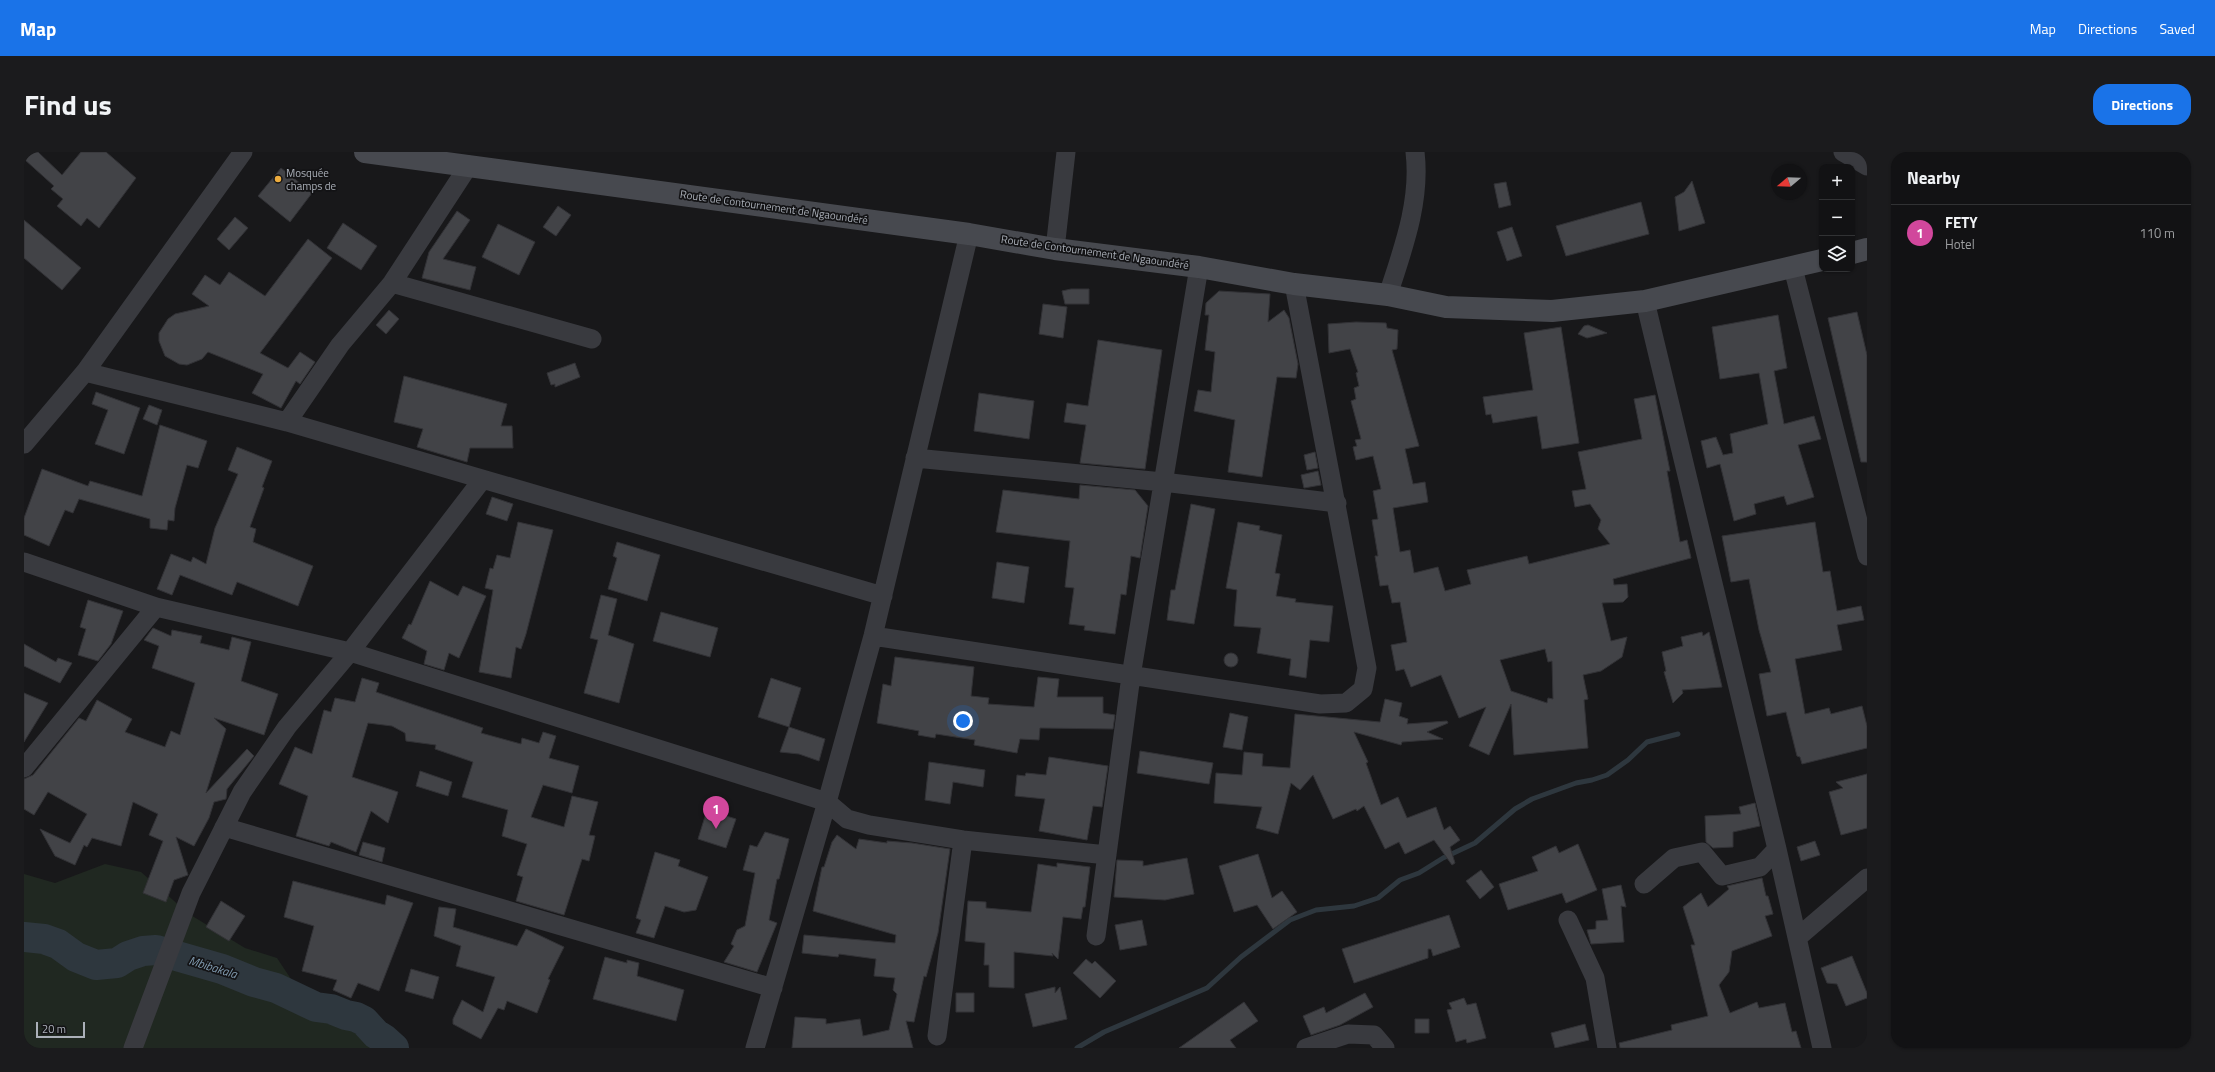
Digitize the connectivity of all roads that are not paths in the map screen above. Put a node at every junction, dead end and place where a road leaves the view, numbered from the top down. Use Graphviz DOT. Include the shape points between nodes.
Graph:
graph roads {
  1 [pos="243,152"];
  2 [pos="366,152"];
  3 [pos="1066,152"];
  4 [pos="1416,152"];
  5 [pos="1843,152"];
  6 [pos="469,166"];
  7 [pos="1867,166"];
  8 [pos="969,234"];
  9 [pos="1055,249"];
  10 [pos="1867,249"];
  11 [pos="1855,252"];
  12 [pos="1819,261"];
  13 [pos="1199,267"];
  14 [pos="1793,268"];
  15 [pos="392,283"];
  16 [pos="1294,284"];
  17 [pos="1388,295"];
  18 [pos="1645,301"];
  19 [pos="592,339"];
  20 [pos="85,372"];
  21 [pos="287,422"];
  22 [pos="24,444"];
  23 [pos="915,458"];
  24 [pos="482,480"];
  25 [pos="1163,482"];
  26 [pos="1337,503"];
  27 [pos="1867,556"];
  28 [pos="24,562"];
  29 [pos="883,596"];
  30 [pos="156,607"];
  31 [pos="873,636"];
  32 [pos="350,652"];
  33 [pos="1131,676"];
  34 [pos="24,768"];
  35 [pos="827,802"];
  36 [pos="224,827"];
  37 [pos="963,840"];
  38 [pos="1777,849"];
  39 [pos="1107,855"];
  40 [pos="1867,878"];
  41 [pos="1644,884"];
  42 [pos="1568,920"];
  43 [pos="1096,936"];
  44 [pos="1797,938"];
  45 [pos="773,988"];
  46 [pos="937,1036"];
  47 [pos="133,1048"];
  48 [pos="755,1048"];
  49 [pos="1306,1048"];
  50 [pos="1385,1048"];
  51 [pos="1607,1048"];
  52 [pos="1822,1048"];
  1 -- 20 [label="street"];
  2 -- 6 [label="street, Route de Contournement de Ngaoundéré"];
  3 -- 9 [label="street"];
  4 -- 17 [label="street" via="1411,224"];
  5 -- 7 [label="street"];
  6 -- 8 [label="street, Route de Contournement de Ngaoundéré"];
  6 -- 15 [label="street"];
  8 -- 9 [label="street, Route de Contournement de Ngaoundéré"];
  8 -- 23 [label="street"];
  9 -- 13 [label="street, Route de Contournement de Ngaoundéré"];
  10 -- 11 [label="street"];
  12 -- 14 [label="street, Route de Contournement de Ngaoundéré"];
  13 -- 16 [label="street, Route de Contournement de Ngaoundéré"];
  13 -- 25 [label="street"];
  14 -- 18 [label="street, Route de Contournement de Ngaoundéré"];
  14 -- 27 [label="street"];
  15 -- 19 [label="street"];
  15 -- 21 [label="street" via="340,345"];
  16 -- 17 [label="street, Route de Contournement de Ngaoundéré"];
  16 -- 26 [label="street"];
  17 -- 18 [label="street, Route de Contournement de Ngaoundéré" via="1446,307 1552,312"];
  18 -- 38 [label="street"];
  20 -- 21 [label="street"];
  20 -- 22 [label="street"];
  21 -- 24 [label="street"];
  23 -- 25 [label="street"];
  23 -- 29 [label="street"];
  24 -- 29 [label="street"];
  24 -- 32 [label="street"];
  25 -- 26 [label="street"];
  25 -- 33 [label="street"];
  26 -- 33 [label="street" via="1367,668 1363,689 1358,694 1346,703 1320,704"];
  28 -- 30 [label="street"];
  29 -- 31 [label="street"];
  30 -- 32 [label="street"];
  30 -- 34 [label="street"];
  31 -- 33 [label="street"];
  31 -- 35 [label="street"];
  32 -- 35 [label="street"];
  32 -- 36 [label="street" via="287,727 242,792"];
  33 -- 39 [label="street"];
  35 -- 37 [label="street" via="848,819 869,825"];
  35 -- 45 [label="street"];
  36 -- 45 [label="street"];
  36 -- 47 [label="street" via="191,893"];
  37 -- 39 [label="street"];
  37 -- 46 [label="street"];
  38 -- 41 [label="street" via="1760,867 1722,876 1702,852 1674,858"];
  38 -- 44 [label="street"];
  39 -- 43 [label="street"];
  40 -- 44 [label="street"];
  42 -- 51 [label="street" via="1595,978"];
  44 -- 52 [label="street"];
  45 -- 48 [label="street"];
  49 -- 50 [label="street" via="1348,1034 1374,1035"];
}
